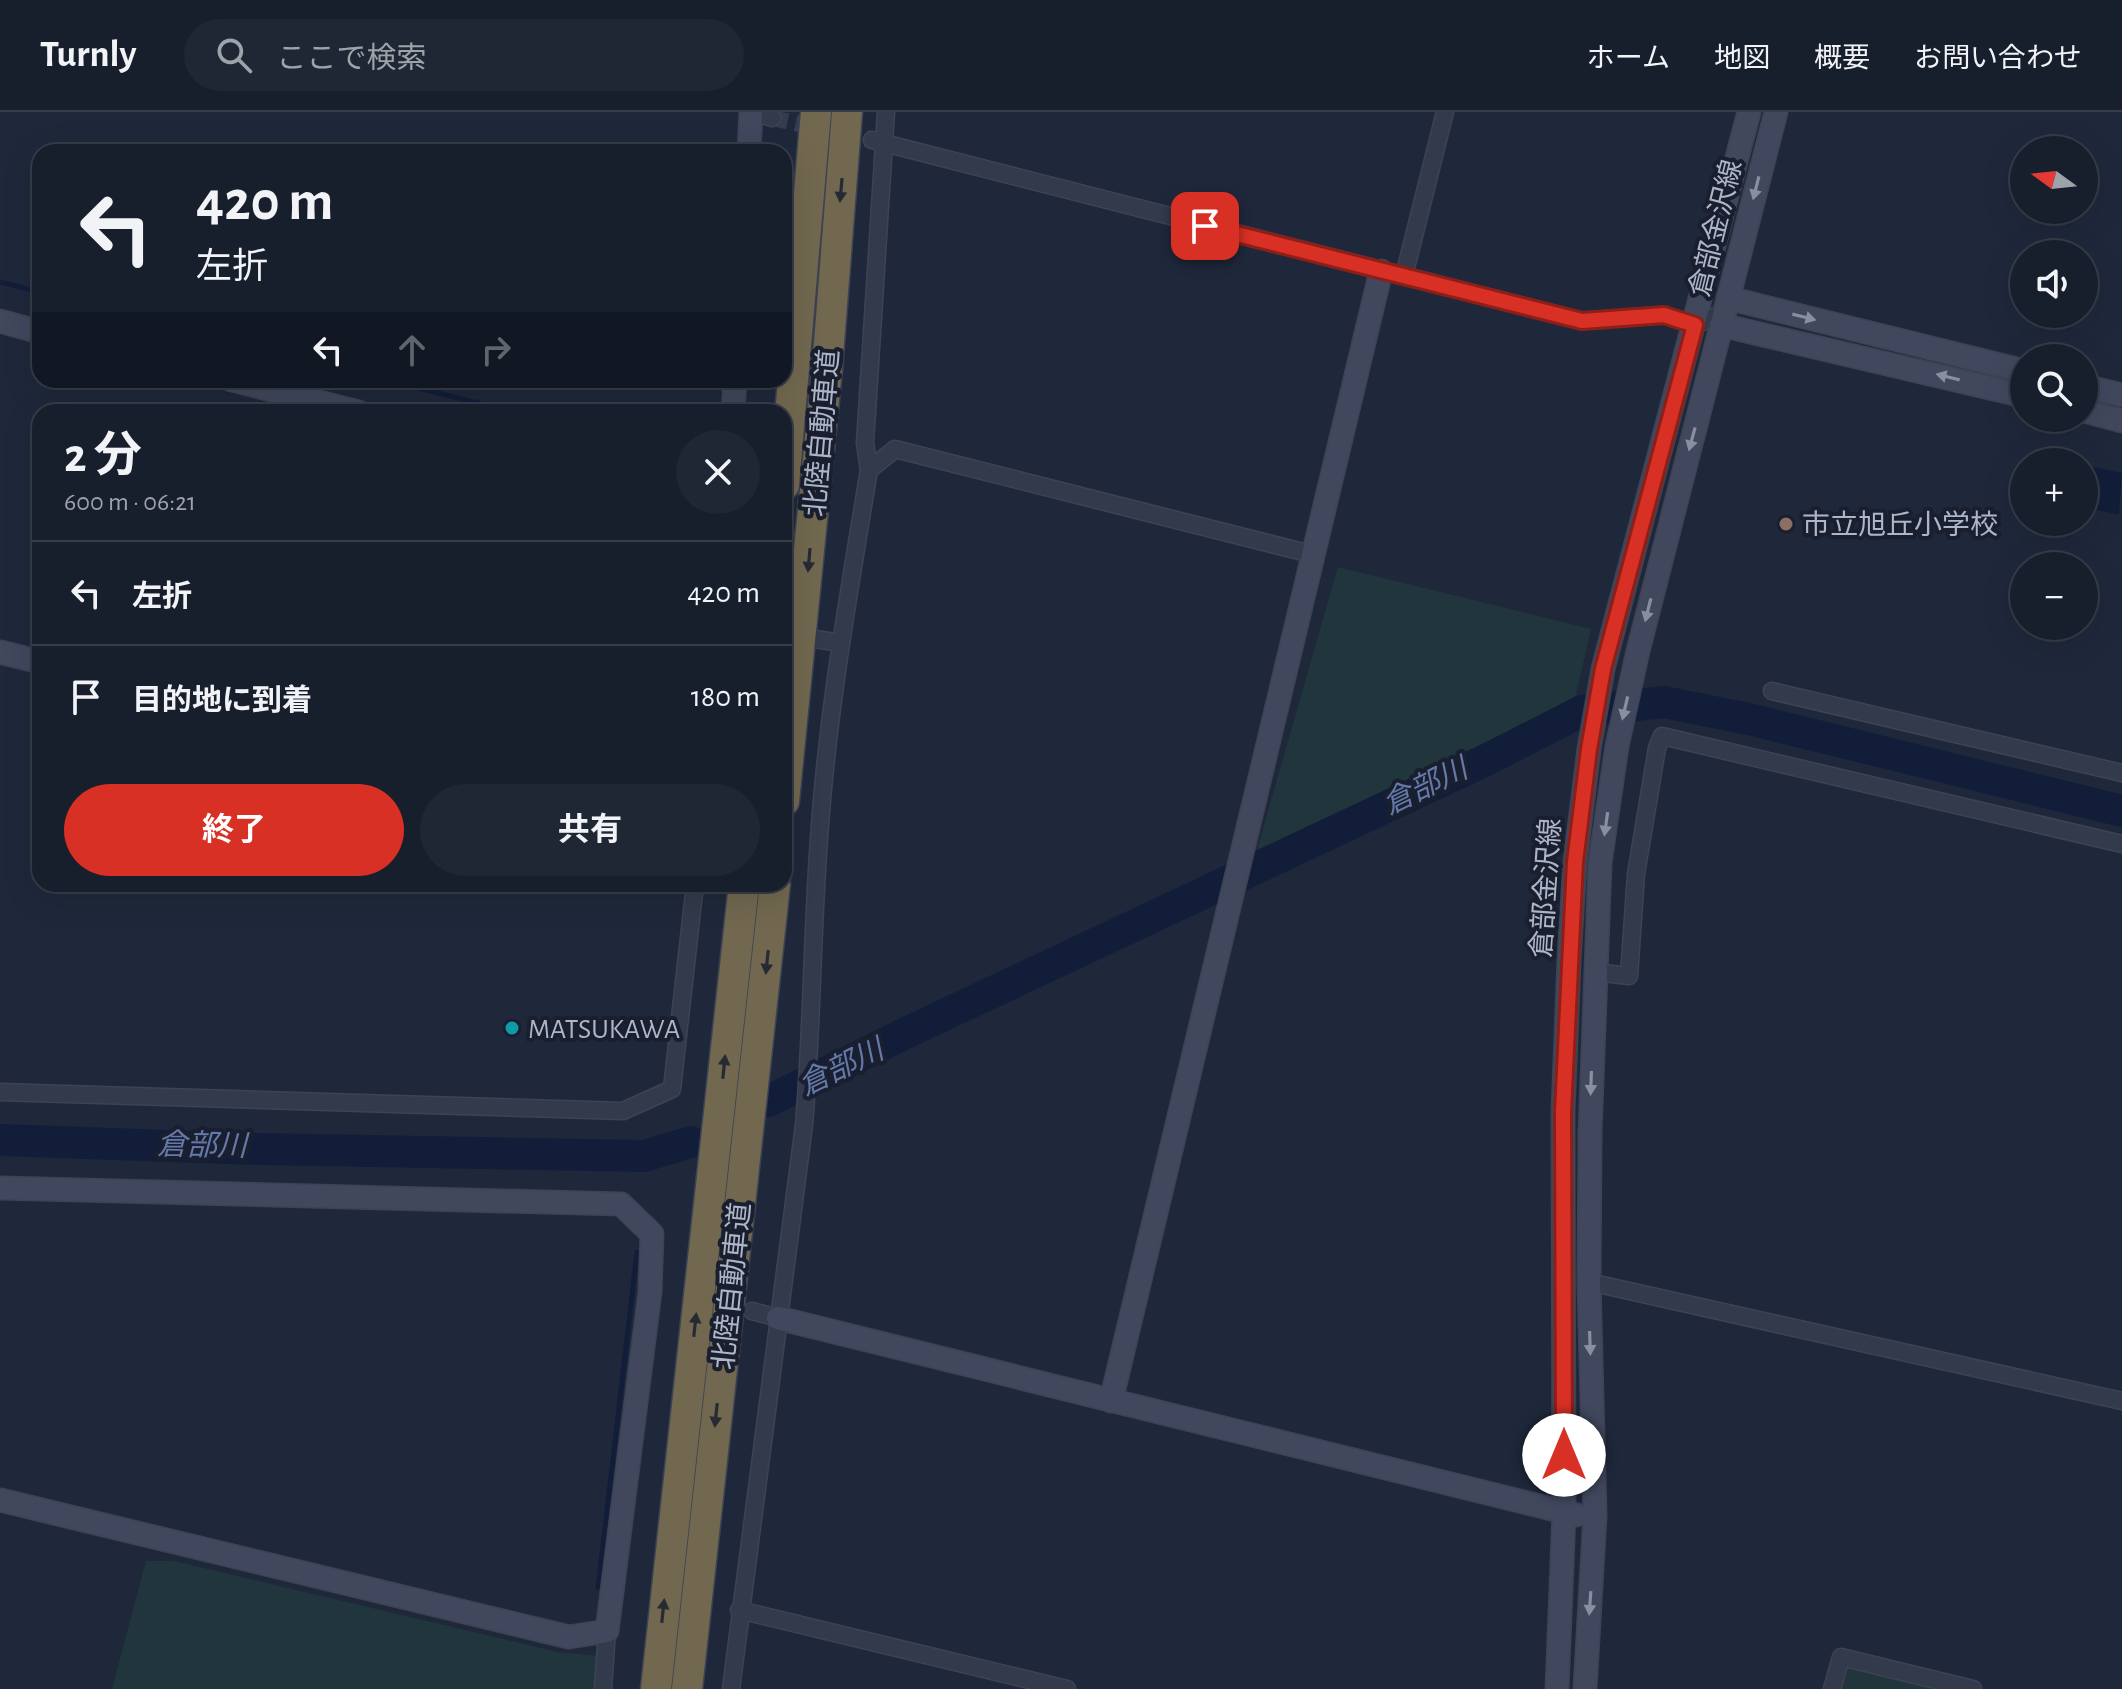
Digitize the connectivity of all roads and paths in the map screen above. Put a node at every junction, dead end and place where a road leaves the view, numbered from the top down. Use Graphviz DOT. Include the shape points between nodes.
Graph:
graph roads {
  1 [pos="816,112"];
  2 [pos="847,112"];
  3 [pos="886,112"];
  4 [pos="1445,112"];
  5 [pos="1749,112"];
  6 [pos="1776,112"];
  7 [pos="759,114"];
  8 [pos="878,142"];
  9 [pos="751,144"];
  10 [pos="1381,271"];
  11 [pos="1404,276"];
  12 [pos="1725,312"];
  13 [pos="0,321"];
  14 [pos="1695,325"];
  15 [pos="32,330"];
  16 [pos="2010,368"];
  17 [pos="264,388"];
  18 [pos="2098,389"];
  19 [pos="2010,392"];
  20 [pos="2122,395"];
  21 [pos="327,404"];
  22 [pos="791,404"];
  23 [pos="2098,415"];
  24 [pos="2122,421"];
  25 [pos="869,470"];
  26 [pos="1311,554"];
  27 [pos="815,639"];
  28 [pos="841,643"];
  29 [pos="0,652"];
  30 [pos="32,660"];
  31 [pos="1772,691"];
  32 [pos="792,721"];
  33 [pos="2122,773"];
  34 [pos="2122,844"];
  35 [pos="694,892"];
  36 [pos="743,892"];
  37 [pos="774,892"];
  38 [pos="1594,972"];
  39 [pos="0,1092"];
  40 [pos="0,1188"];
  41 [pos="1589,1282"];
  42 [pos="752,1311"];
  43 [pos="778,1318"];
  44 [pos="2121,1399"];
  45 [pos="1111,1401"];
  46 [pos="0,1500"];
  47 [pos="1564,1513"];
  48 [pos="1595,1516"];
  49 [pos="739,1610"];
  50 [pos="607,1631"];
  51 [pos="603,1689"];
  52 [pos="656,1689"];
  53 [pos="687,1689"];
  54 [pos="731,1689"];
  55 [pos="1067,1689"];
  56 [pos="1557,1689"];
  57 [pos="1585,1689"];
  58 [pos="1832,1689"];
  59 [pos="1973,1689"];
  1 -- 22 [label="highway, 北陸自動車道"];
  2 -- 32 [label="highway, 北陸自動車道, one-way"];
  3 -- 8 [label="street"];
  4 -- 11 [label="street"];
  5 -- 14 [label="street, 倉部金沢線"];
  6 -- 12 [label="street, 倉部金沢線, one-way"];
  7 -- 9 [label="street"];
  8 -- 10 [label="street"];
  8 -- 25 [label="street" via="865,443"];
  10 -- 11 [label="street"];
  10 -- 26 [label="street"];
  11 -- 14 [label="street" via="1582,321 1664,315"];
  12 -- 14 [label="street"];
  12 -- 16 [label="street, one-way"];
  19 -- 12 [label="street, one-way"];
  12 -- 38 [label="street, 倉部金沢線, one-way" via="1617,746 1600,863"];
  13 -- 15 [label="street"];
  14 -- 47 [label="street, 倉部金沢線" via="1603,669 1575,862 1563,1112"];
  17 -- 21 [label="street"];
  18 -- 20 [label="street"];
  23 -- 24 [label="street"];
  25 -- 26 [label="street" via="895,449"];
  25 -- 28 [label="street"];
  26 -- 45 [label="street"];
  27 -- 28 [label="street"];
  28 -- 43 [label="street" via="819,837 804,1125"];
  29 -- 30 [label="street"];
  31 -- 33 [label="street"];
  34 -- 38 [label="street" via="1662,736 1636,874 1629,976"];
  35 -- 39 [label="street" via="672,1089 623,1111"];
  52 -- 36 [label="highway, 北陸自動車道, one-way"];
  37 -- 53 [label="highway, 北陸自動車道, one-way"];
  38 -- 41 [label="street, 倉部金沢線, one-way"];
  40 -- 50 [label="street" via="621,1204 652,1234 650,1292"];
  41 -- 44 [label="street"];
  41 -- 48 [label="street, 倉部金沢線, one-way"];
  42 -- 43 [label="street"];
  43 -- 45 [label="street"];
  43 -- 49 [label="street"];
  45 -- 47 [label="street"];
  46 -- 50 [label="street" via="569,1637"];
  47 -- 48 [label="street"];
  47 -- 56 [label="street, 倉部金沢線"];
  48 -- 57 [label="street, 倉部金沢線, one-way"];
  49 -- 54 [label="street"];
  49 -- 55 [label="street"];
  50 -- 51 [label="street"];
  58 -- 59 [label="street" via="1841,1657"];
}
